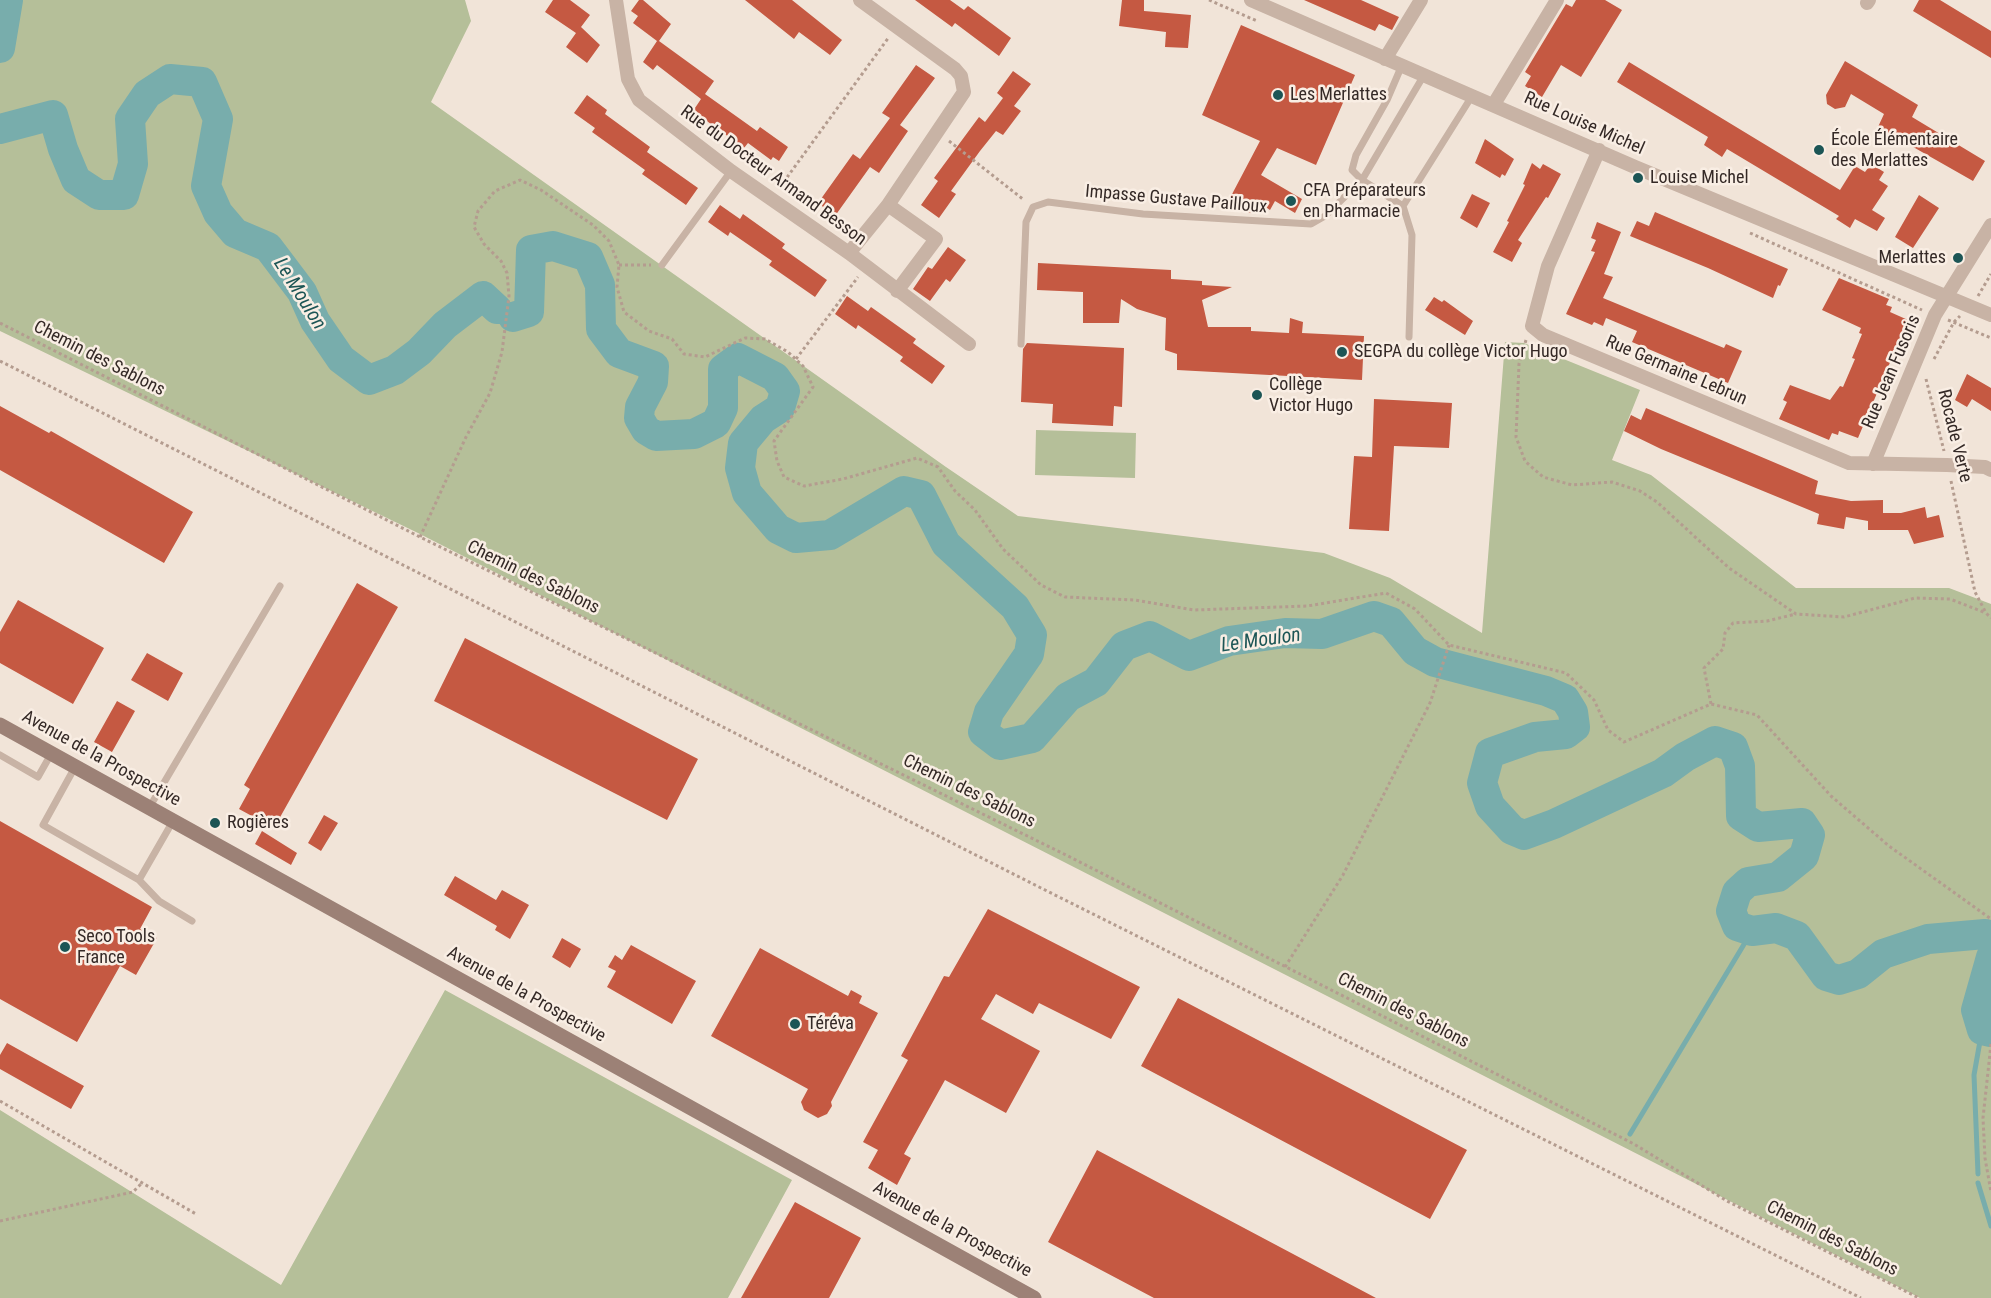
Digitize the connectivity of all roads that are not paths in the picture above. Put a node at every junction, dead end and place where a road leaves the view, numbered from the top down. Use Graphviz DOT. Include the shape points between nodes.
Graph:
graph roads {
  1 [pos="616,0"];
  2 [pos="860,0"];
  3 [pos="1251,0"];
  4 [pos="1421,0"];
  5 [pos="1557,0"];
  6 [pos="1385,59"];
  7 [pos="1402,65"];
  8 [pos="1424,75"];
  9 [pos="1473,96"];
  10 [pos="1494,104"];
  11 [pos="1599,150"];
  12 [pos="731,171"];
  13 [pos="1362,180"];
  14 [pos="888,205"];
  15 [pos="1403,206"];
  16 [pos="1991,225"];
  17 [pos="849,253"];
  18 [pos="662,265"];
  19 [pos="897,291"];
  20 [pos="1948,297"];
  21 [pos="1991,315"];
  22 [pos="1409,337"];
  23 [pos="969,344"];
  24 [pos="1021,344"];
  25 [pos="1873,464"];
  26 [pos="1991,471"];
  27 [pos="280,586"];
  28 [pos="0,726"];
  29 [pos="51,754"];
  30 [pos="0,755"];
  31 [pos="75,767"];
  32 [pos="149,808"];
  33 [pos="173,821"];
  34 [pos="139,880"];
  35 [pos="192,921"];
  36 [pos="1034,1298"];
  1 -- 12 [label="street, Rue du Docteur Armand Besson" via="628,80 634,94"];
  2 -- 14 [label="street" via="961,76 964,92"];
  3 -- 6 [label="street, Rue Louise Michel"];
  4 -- 6 [label="street"];
  5 -- 10 [label="street"];
  6 -- 7 [label="street, Rue Louise Michel"];
  7 -- 8 [label="street, Rue Louise Michel"];
  7 -- 13 [label="lane" via="1352,164 1354,174"];
  8 -- 9 [label="street, Rue Louise Michel"];
  8 -- 13 [label="lane, Impasse Gustave Pailloux"];
  9 -- 10 [label="street, Rue Louise Michel"];
  9 -- 15 [label="lane"];
  10 -- 11 [label="street, Rue Louise Michel"];
  11 -- 20 [label="street, Rue Louise Michel"];
  11 -- 25 [label="street, Rue Germaine Lebrun" via="1548,266 1532,326 1543,335 1849,463"];
  12 -- 17 [label="street, Rue du Docteur Armand Besson"];
  12 -- 18 [label="lane"];
  13 -- 15 [label="lane"];
  13 -- 24 [label="lane, Impasse Gustave Pailloux" via="1326,216 1311,224 1143,214 1048,202 1034,207 1026,222"];
  14 -- 17 [label="street"];
  14 -- 19 [label="street" via="936,239"];
  15 -- 22 [label="lane" via="1413,235"];
  16 -- 20 [label="street, Rue Jean Fusoris"];
  17 -- 19 [label="street, Rue du Docteur Armand Besson"];
  19 -- 23 [label="street, Rue du Docteur Armand Besson"];
  20 -- 21 [label="street, Rue Louise Michel"];
  20 -- 25 [label="street, Rue Jean Fusoris" via="1935,315"];
  25 -- 26 [label="street, Rue Germaine Lebrun" via="1985,467"];
  27 -- 32 [label="lane"];
  28 -- 29 [label="main road, Avenue de la Prospective"];
  29 -- 30 [label="lane" via="38,777"];
  29 -- 31 [label="main road, Avenue de la Prospective"];
  31 -- 32 [label="main road, Avenue de la Prospective"];
  31 -- 34 [label="lane" via="43,825"];
  32 -- 33 [label="main road, Avenue de la Prospective"];
  33 -- 34 [label="lane"];
  33 -- 36 [label="main road, Avenue de la Prospective"];
  34 -- 35 [label="lane" via="159,900"];
}
